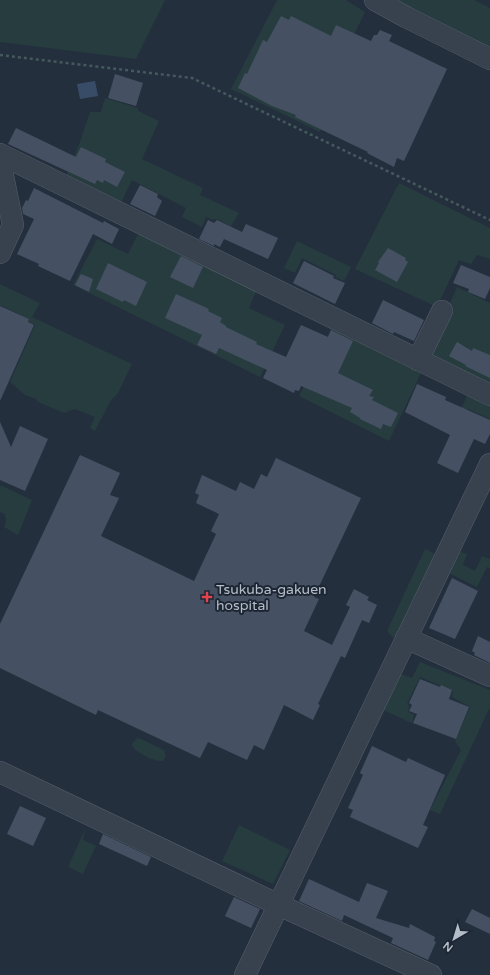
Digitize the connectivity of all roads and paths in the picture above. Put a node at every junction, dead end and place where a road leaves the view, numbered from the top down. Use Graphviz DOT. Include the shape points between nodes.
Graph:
graph roads {
  1 [pos="376,0"];
  2 [pos="0,55"];
  3 [pos="490,59"];
  4 [pos="0,154"];
  5 [pos="0,161"];
  6 [pos="490,220"];
  7 [pos="0,253"];
  8 [pos="442,310"];
  9 [pos="418,360"];
  10 [pos="490,395"];
  11 [pos="490,464"];
  12 [pos="406,638"];
  13 [pos="490,676"];
  14 [pos="0,772"];
  15 [pos="278,905"];
  16 [pos="245,975"];
  17 [pos="431,975"];
  1 -- 3 [label="street"];
  2 -- 6 [label="path" via="192,78"];
  4 -- 9 [label="street"];
  5 -- 7 [label="street" via="13,225"];
  8 -- 9 [label="street"];
  9 -- 10 [label="street"];
  11 -- 12 [label="street"];
  12 -- 13 [label="street"];
  12 -- 15 [label="street"];
  14 -- 15 [label="street"];
  15 -- 16 [label="street"];
  15 -- 17 [label="street"];
}
